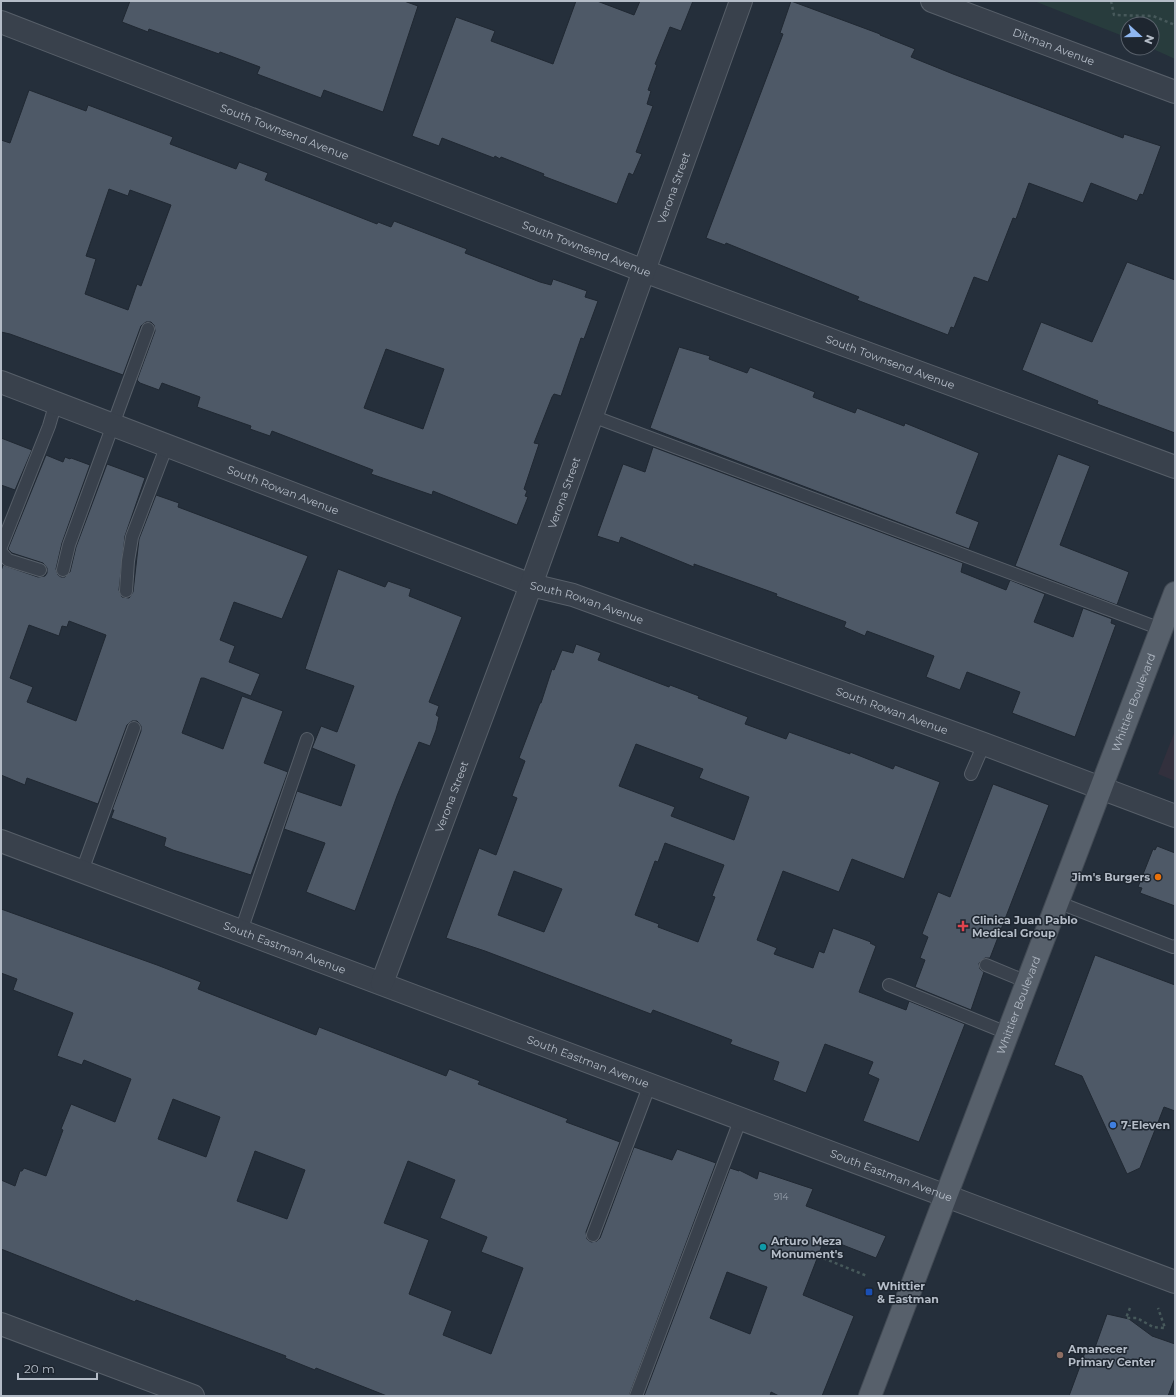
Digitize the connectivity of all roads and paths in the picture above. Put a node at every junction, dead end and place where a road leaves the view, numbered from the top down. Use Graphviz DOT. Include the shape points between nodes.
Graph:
graph roads {
  1 [pos="742,1"];
  2 [pos="932,1"];
  3 [pos="1111,1"];
  4 [pos="1,22"];
  5 [pos="1175,25"];
  6 [pos="1175,92"];
  7 [pos="644,270"];
  8 [pos="148,329"];
  9 [pos="1,382"];
  10 [pos="56,402"];
  11 [pos="592,416"];
  12 [pos="113,424"];
  13 [pos="168,445"];
  14 [pos="1175,467"];
  15 [pos="1,547"];
  16 [pos="1,552"];
  17 [pos="40,570"];
  18 [pos="63,570"];
  19 [pos="531,585"];
  20 [pos="126,591"];
  21 [pos="1175,593"];
  22 [pos="1161,629"];
  23 [pos="134,728"];
  24 [pos="307,739"];
  25 [pos="984,744"];
  26 [pos="971,774"];
  27 [pos="1100,787"];
  28 [pos="1175,816"];
  29 [pos="1,841"];
  30 [pos="82,871"];
  31 [pos="1057,902"];
  32 [pos="241,931"];
  33 [pos="1175,946"];
  34 [pos="986,965"];
  35 [pos="1027,982"];
  36 [pos="382,983"];
  37 [pos="889,985"];
  38 [pos="1007,1033"];
  39 [pos="650,1084"];
  40 [pos="741,1118"];
  41 [pos="946,1195"];
  42 [pos="593,1235"];
  43 [pos="818,1256"];
  44 [pos="867,1276"];
  45 [pos="1175,1282"];
  46 [pos="1130,1308"];
  47 [pos="1158,1308"];
  48 [pos="1,1324"];
  49 [pos="193,1396"];
  50 [pos="636,1396"];
  51 [pos="870,1396"];
  1 -- 7 [label="street, Verona Street"];
  2 -- 6 [label="street, Ditman Avenue"];
  3 -- 5 [label="path" via="1114,15 1153,16"];
  4 -- 7 [label="street, South Townsend Avenue"];
  7 -- 11 [label="street, Verona Street"];
  7 -- 14 [label="street, South Townsend Avenue"];
  8 -- 12 [label="lane"];
  9 -- 10 [label="street, South Rowan Avenue"];
  10 -- 12 [label="street, South Rowan Avenue"];
  10 -- 15 [label="lane"];
  11 -- 19 [label="street, Verona Street"];
  11 -- 22 [label="lane"];
  12 -- 13 [label="street, South Rowan Avenue"];
  12 -- 18 [label="lane" via="69,545"];
  13 -- 19 [label="street, South Rowan Avenue"];
  13 -- 20 [label="lane" via="132,536"];
  16 -- 17 [label="lane" via="8,560"];
  19 -- 25 [label="street, South Rowan Avenue" via="573,595"];
  19 -- 36 [label="street, Verona Street"];
  21 -- 22 [label="main road, Whittier Boulevard"];
  22 -- 27 [label="main road, Whittier Boulevard"];
  23 -- 30 [label="lane"];
  24 -- 32 [label="lane"];
  25 -- 26 [label="lane"];
  25 -- 27 [label="street, South Rowan Avenue"];
  27 -- 28 [label="street, South Rowan Avenue"];
  27 -- 31 [label="main road, Whittier Boulevard"];
  29 -- 30 [label="street, South Eastman Avenue"];
  30 -- 32 [label="street, South Eastman Avenue"];
  31 -- 33 [label="lane"];
  31 -- 35 [label="main road, Whittier Boulevard"];
  32 -- 36 [label="street, South Eastman Avenue"];
  34 -- 35 [label="lane"];
  35 -- 38 [label="main road, Whittier Boulevard"];
  36 -- 39 [label="street, South Eastman Avenue"];
  37 -- 38 [label="lane"];
  38 -- 41 [label="main road, Whittier Boulevard"];
  39 -- 40 [label="street, South Eastman Avenue"];
  39 -- 42 [label="lane"];
  40 -- 41 [label="street, South Eastman Avenue"];
  40 -- 50 [label="lane"];
  41 -- 45 [label="street, South Eastman Avenue"];
  41 -- 51 [label="main road, Whittier Boulevard"];
  43 -- 44 [label="path"];
  46 -- 47 [label="path" via="1126,1318 1137,1318 1153,1327 1165,1328"];
  48 -- 49 [label="street"];
}
